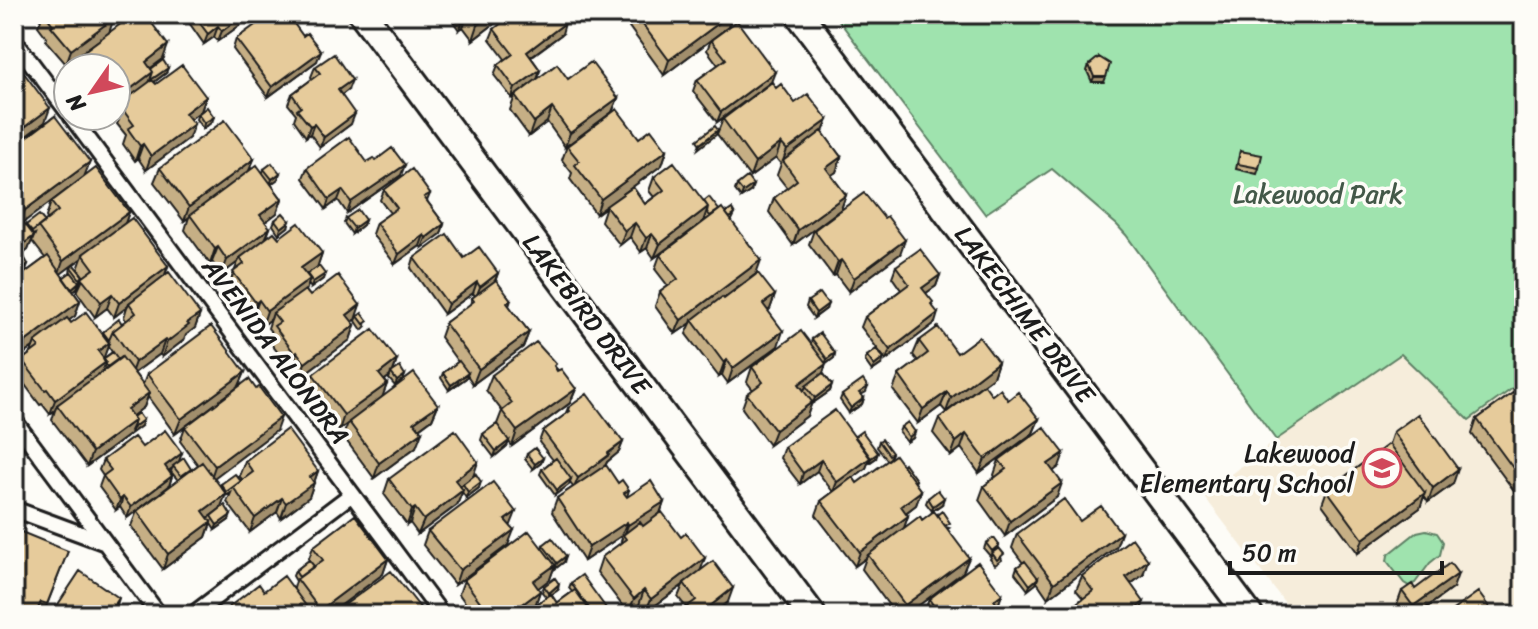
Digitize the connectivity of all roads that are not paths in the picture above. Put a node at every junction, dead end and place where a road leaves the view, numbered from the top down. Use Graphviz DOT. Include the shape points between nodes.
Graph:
graph roads {
  1 [pos="363,14"];
  2 [pos="799,14"];
  3 [pos="14,40"];
  4 [pos="52,91"];
  5 [pos="82,132"];
  6 [pos="14,420"];
  7 [pos="352,494"];
  8 [pos="14,509"];
  9 [pos="103,542"];
  10 [pos="159,615"];
  11 [pos="192,615"];
  12 [pos="442,615"];
  13 [pos="812,615"];
  14 [pos="1249,615"];
  1 -- 13 [label="street, LAKEBIRD DRIVE"];
  2 -- 14 [label="street, LAKECHIME DRIVE"];
  3 -- 4 [label="lane, AVENIDA ALONDRA"];
  5 -- 7 [label="lane, AVENIDA ALONDRA"];
  6 -- 9 [label="lane"];
  7 -- 11 [label="lane"];
  7 -- 12 [label="lane, AVENIDA ALONDRA"];
  8 -- 9 [label="lane"];
  9 -- 10 [label="lane"];
}
